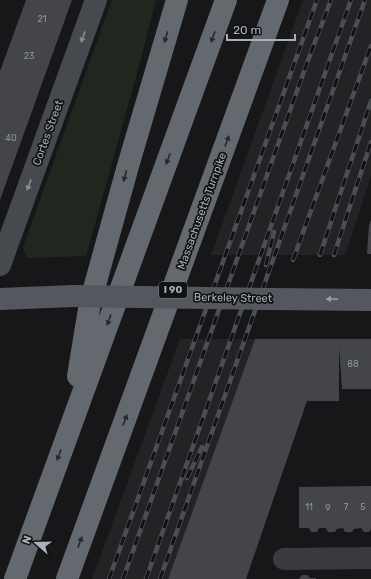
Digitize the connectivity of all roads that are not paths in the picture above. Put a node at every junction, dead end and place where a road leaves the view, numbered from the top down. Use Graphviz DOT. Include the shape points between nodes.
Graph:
graph roads {
  1 [pos="96,0"];
  2 [pos="177,0"];
  3 [pos="226,0"];
  4 [pos="278,0"];
  5 [pos="0,265"];
  6 [pos="0,299"];
  7 [pos="371,300"];
  8 [pos="68,431"];
  9 [pos="371,558"];
  10 [pos="284,559"];
  11 [pos="15,579"];
  12 [pos="67,579"];
  1 -- 5 [label="street, Cortes Street, one-way"];
  2 -- 8 [label="highway, one-way" via="90,303"];
  3 -- 8 [label="highway, one-way"];
  12 -- 4 [label="highway, Massachusetts Turnpike / I 90, one-way"];
  7 -- 6 [label="main road, Berkeley Street, one-way, bridge" via="73,296"];
  8 -- 11 [label="highway, one-way"];
  9 -- 10 [label="street"];
}
